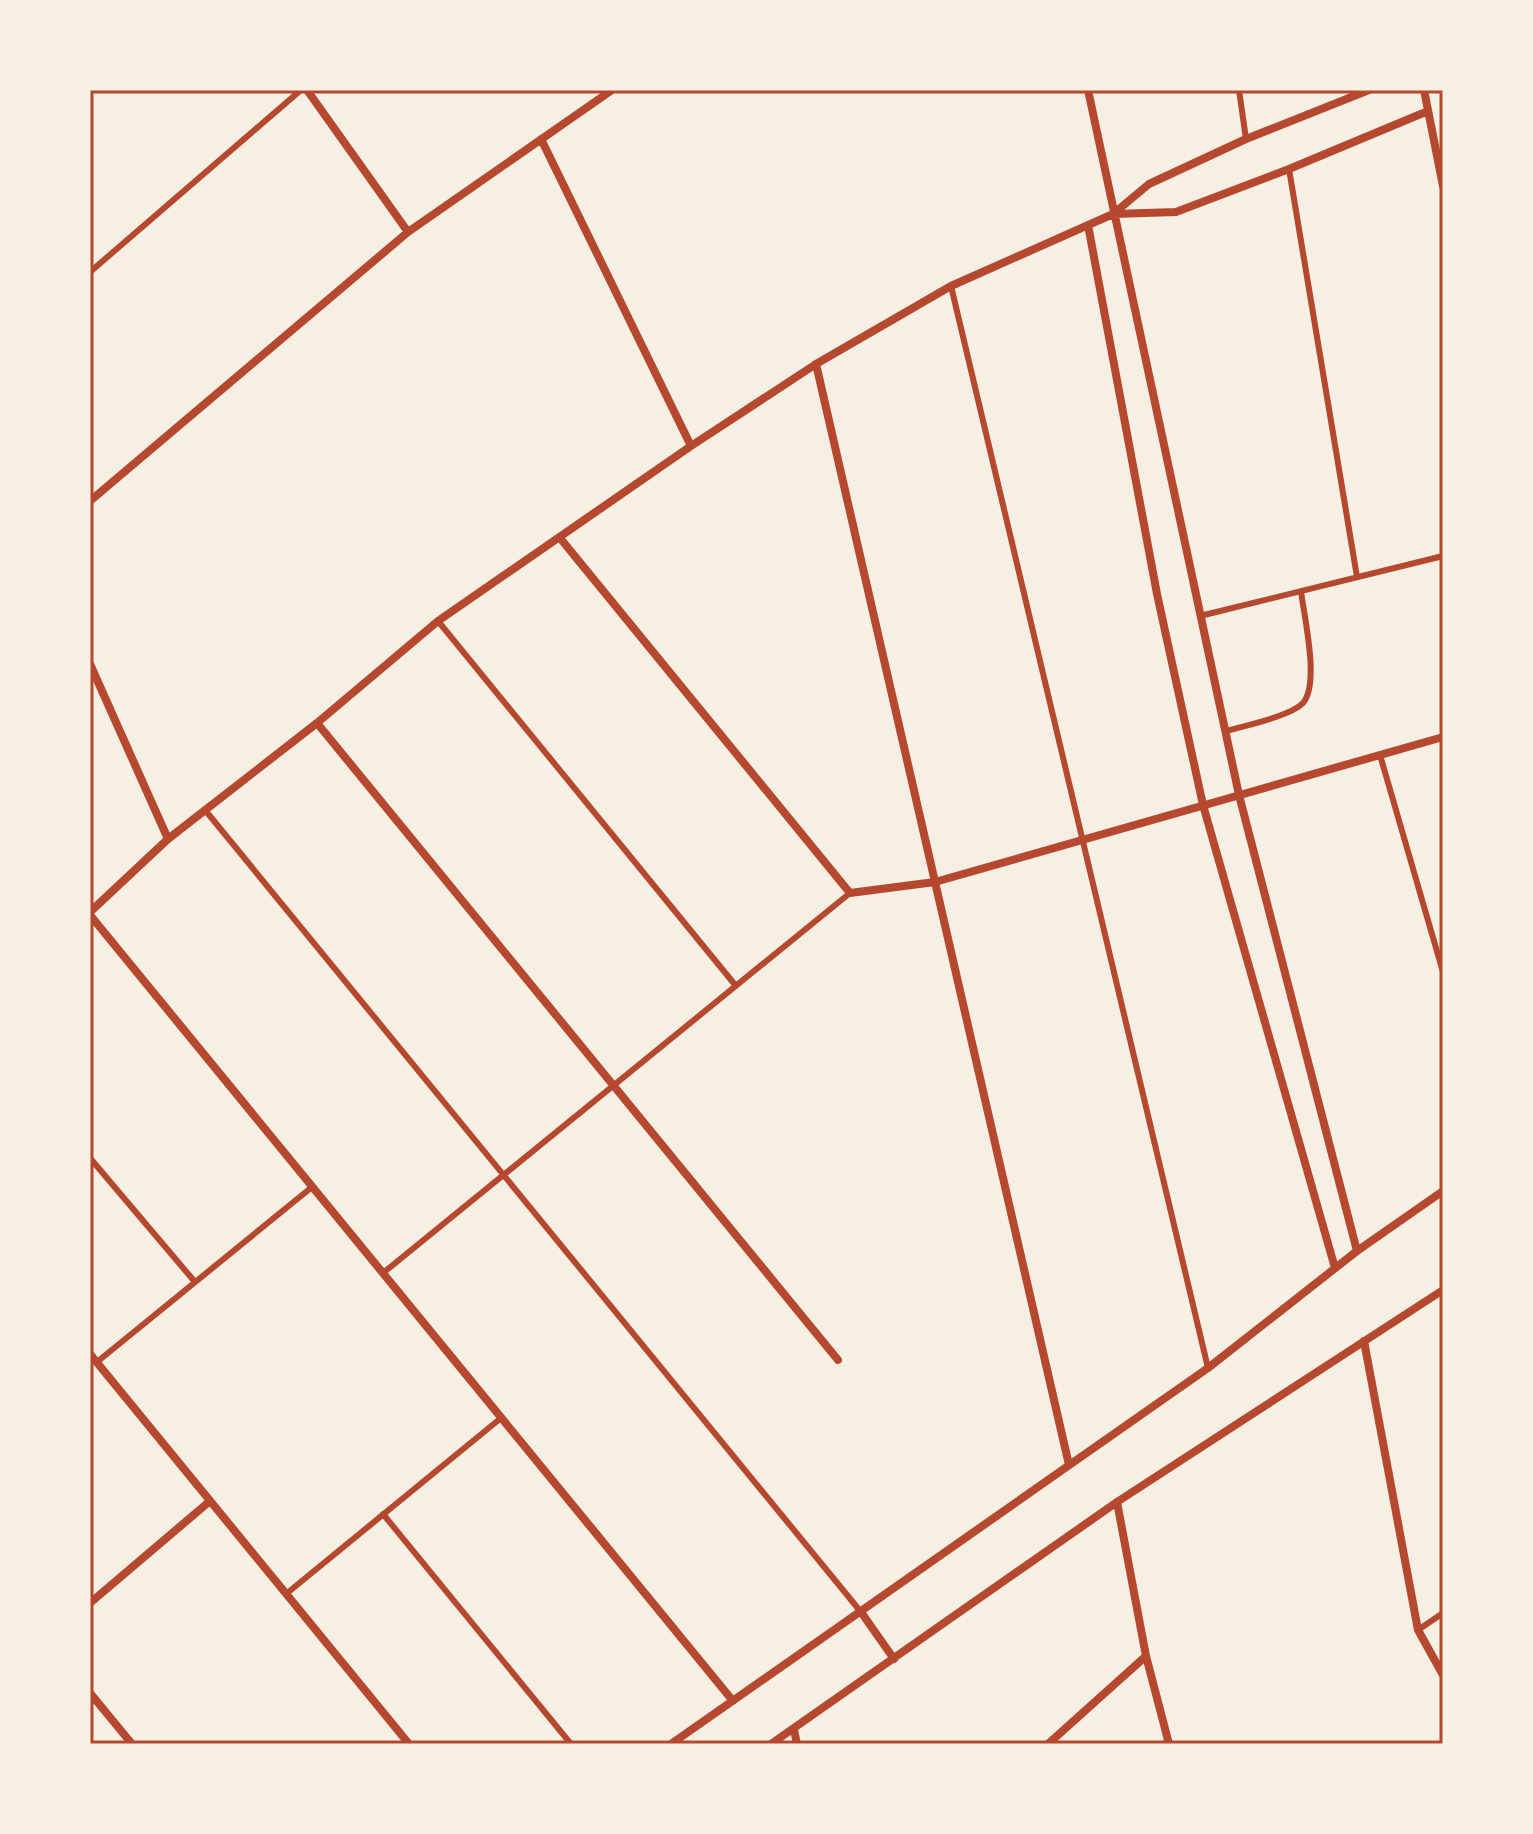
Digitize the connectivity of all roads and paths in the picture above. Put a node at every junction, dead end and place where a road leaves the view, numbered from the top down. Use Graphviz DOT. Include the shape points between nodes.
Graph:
graph roads {
  1 [pos="304,90"];
  2 [pos="612,90"];
  3 [pos="1088,90"];
  4 [pos="1239,90"];
  5 [pos="1369,90"];
  6 [pos="1424,90"];
  7 [pos="1428,111"];
  8 [pos="541,139"];
  9 [pos="1246,139"];
  10 [pos="1289,169"];
  11 [pos="1443,186"];
  12 [pos="1113,214"];
  13 [pos="1088,225"];
  14 [pos="408,232"];
  15 [pos="90,272"];
  16 [pos="951,286"];
  17 [pos="816,364"];
  18 [pos="691,446"];
  19 [pos="90,501"];
  20 [pos="560,538"];
  21 [pos="1443,556"];
  22 [pos="1357,577"];
  23 [pos="1301,591"];
  24 [pos="1200,616"];
  25 [pos="438,621"];
  26 [pos="90,664"];
  27 [pos="317,723"];
  28 [pos="1226,731"];
  29 [pos="1443,737"];
  30 [pos="1380,755"];
  31 [pos="1239,795"];
  32 [pos="1203,805"];
  33 [pos="205,810"];
  34 [pos="168,839"];
  35 [pos="1083,840"];
  36 [pos="935,882"];
  37 [pos="850,893"];
  38 [pos="90,914"];
  39 [pos="1443,972"];
  40 [pos="736,986"];
  41 [pos="613,1085"];
  42 [pos="90,1158"];
  43 [pos="503,1175"];
  44 [pos="312,1187"];
  45 [pos="1443,1191"];
  46 [pos="1357,1251"];
  47 [pos="1335,1268"];
  48 [pos="383,1273"];
  49 [pos="195,1282"];
  50 [pos="1443,1290"];
  51 [pos="1364,1341"];
  52 [pos="90,1354"];
  53 [pos="838,1360"];
  54 [pos="97,1362"];
  55 [pos="1208,1368"];
  56 [pos="501,1418"];
  57 [pos="1069,1465"];
  58 [pos="210,1501"];
  59 [pos="1117,1502"];
  60 [pos="383,1514"];
  61 [pos="286,1594"];
  62 [pos="90,1603"];
  63 [pos="861,1612"];
  64 [pos="1443,1613"];
  65 [pos="1418,1630"];
  66 [pos="1146,1656"];
  67 [pos="894,1659"];
  68 [pos="1443,1675"];
  69 [pos="90,1693"];
  70 [pos="733,1701"];
  71 [pos="794,1730"];
  72 [pos="127,1742"];
  73 [pos="409,1744"];
  74 [pos="571,1744"];
  75 [pos="671,1744"];
  76 [pos="771,1744"];
  77 [pos="797,1744"];
  78 [pos="1048,1744"];
  79 [pos="1169,1744"];
  1 -- 14 [label="street"];
  1 -- 15 [label="lane"];
  2 -- 8 [label="street"];
  3 -- 12 [label="street"];
  4 -- 9 [label="lane"];
  5 -- 9 [label="street"];
  6 -- 7 [label="street"];
  7 -- 10 [label="street"];
  7 -- 11 [label="street"];
  8 -- 14 [label="street"];
  8 -- 18 [label="street"];
  9 -- 12 [label="street" via="1149,184"];
  10 -- 12 [label="street" via="1176,212"];
  10 -- 22 [label="lane"];
  12 -- 13 [label="street"];
  12 -- 24 [label="street"];
  13 -- 16 [label="street"];
  13 -- 32 [label="street" via="1157,594"];
  14 -- 19 [label="street"];
  16 -- 17 [label="street"];
  16 -- 35 [label="lane"];
  17 -- 18 [label="street"];
  17 -- 36 [label="street"];
  18 -- 20 [label="street"];
  20 -- 25 [label="street"];
  20 -- 37 [label="street"];
  21 -- 22 [label="lane"];
  22 -- 23 [label="lane"];
  23 -- 24 [label="lane"];
  23 -- 28 [label="lane" via="1312,678 1302,703"];
  24 -- 28 [label="street"];
  25 -- 27 [label="street"];
  25 -- 40 [label="lane"];
  26 -- 34 [label="street"];
  27 -- 33 [label="street"];
  27 -- 41 [label="street"];
  28 -- 31 [label="street"];
  29 -- 30 [label="street"];
  30 -- 31 [label="street"];
  30 -- 39 [label="lane"];
  31 -- 32 [label="street"];
  31 -- 46 [label="street"];
  32 -- 35 [label="street"];
  32 -- 47 [label="street"];
  33 -- 34 [label="street"];
  33 -- 43 [label="lane"];
  34 -- 38 [label="street"];
  35 -- 36 [label="street"];
  35 -- 55 [label="lane"];
  36 -- 37 [label="street"];
  36 -- 57 [label="street"];
  37 -- 40 [label="lane"];
  38 -- 44 [label="street"];
  40 -- 41 [label="lane"];
  41 -- 43 [label="lane"];
  41 -- 53 [label="street"];
  42 -- 49 [label="lane"];
  43 -- 48 [label="lane"];
  43 -- 63 [label="lane"];
  44 -- 48 [label="street"];
  44 -- 49 [label="lane"];
  45 -- 46 [label="street"];
  46 -- 47 [label="street"];
  47 -- 55 [label="street"];
  48 -- 56 [label="street"];
  49 -- 54 [label="lane"];
  50 -- 51 [label="street"];
  51 -- 59 [label="street"];
  51 -- 65 [label="street"];
  52 -- 54 [label="street"];
  54 -- 58 [label="street"];
  55 -- 57 [label="street"];
  56 -- 60 [label="lane"];
  56 -- 70 [label="street"];
  57 -- 63 [label="street"];
  58 -- 61 [label="street"];
  58 -- 62 [label="street"];
  59 -- 66 [label="street"];
  59 -- 67 [label="street"];
  60 -- 61 [label="lane"];
  60 -- 74 [label="lane"];
  61 -- 73 [label="street"];
  63 -- 67 [label="street"];
  63 -- 70 [label="street"];
  64 -- 65 [label="lane"];
  65 -- 68 [label="street"];
  66 -- 78 [label="street"];
  66 -- 79 [label="street"];
  67 -- 71 [label="street"];
  69 -- 72 [label="street"];
  70 -- 75 [label="street"];
  71 -- 76 [label="street"];
  71 -- 77 [label="street"];
}
